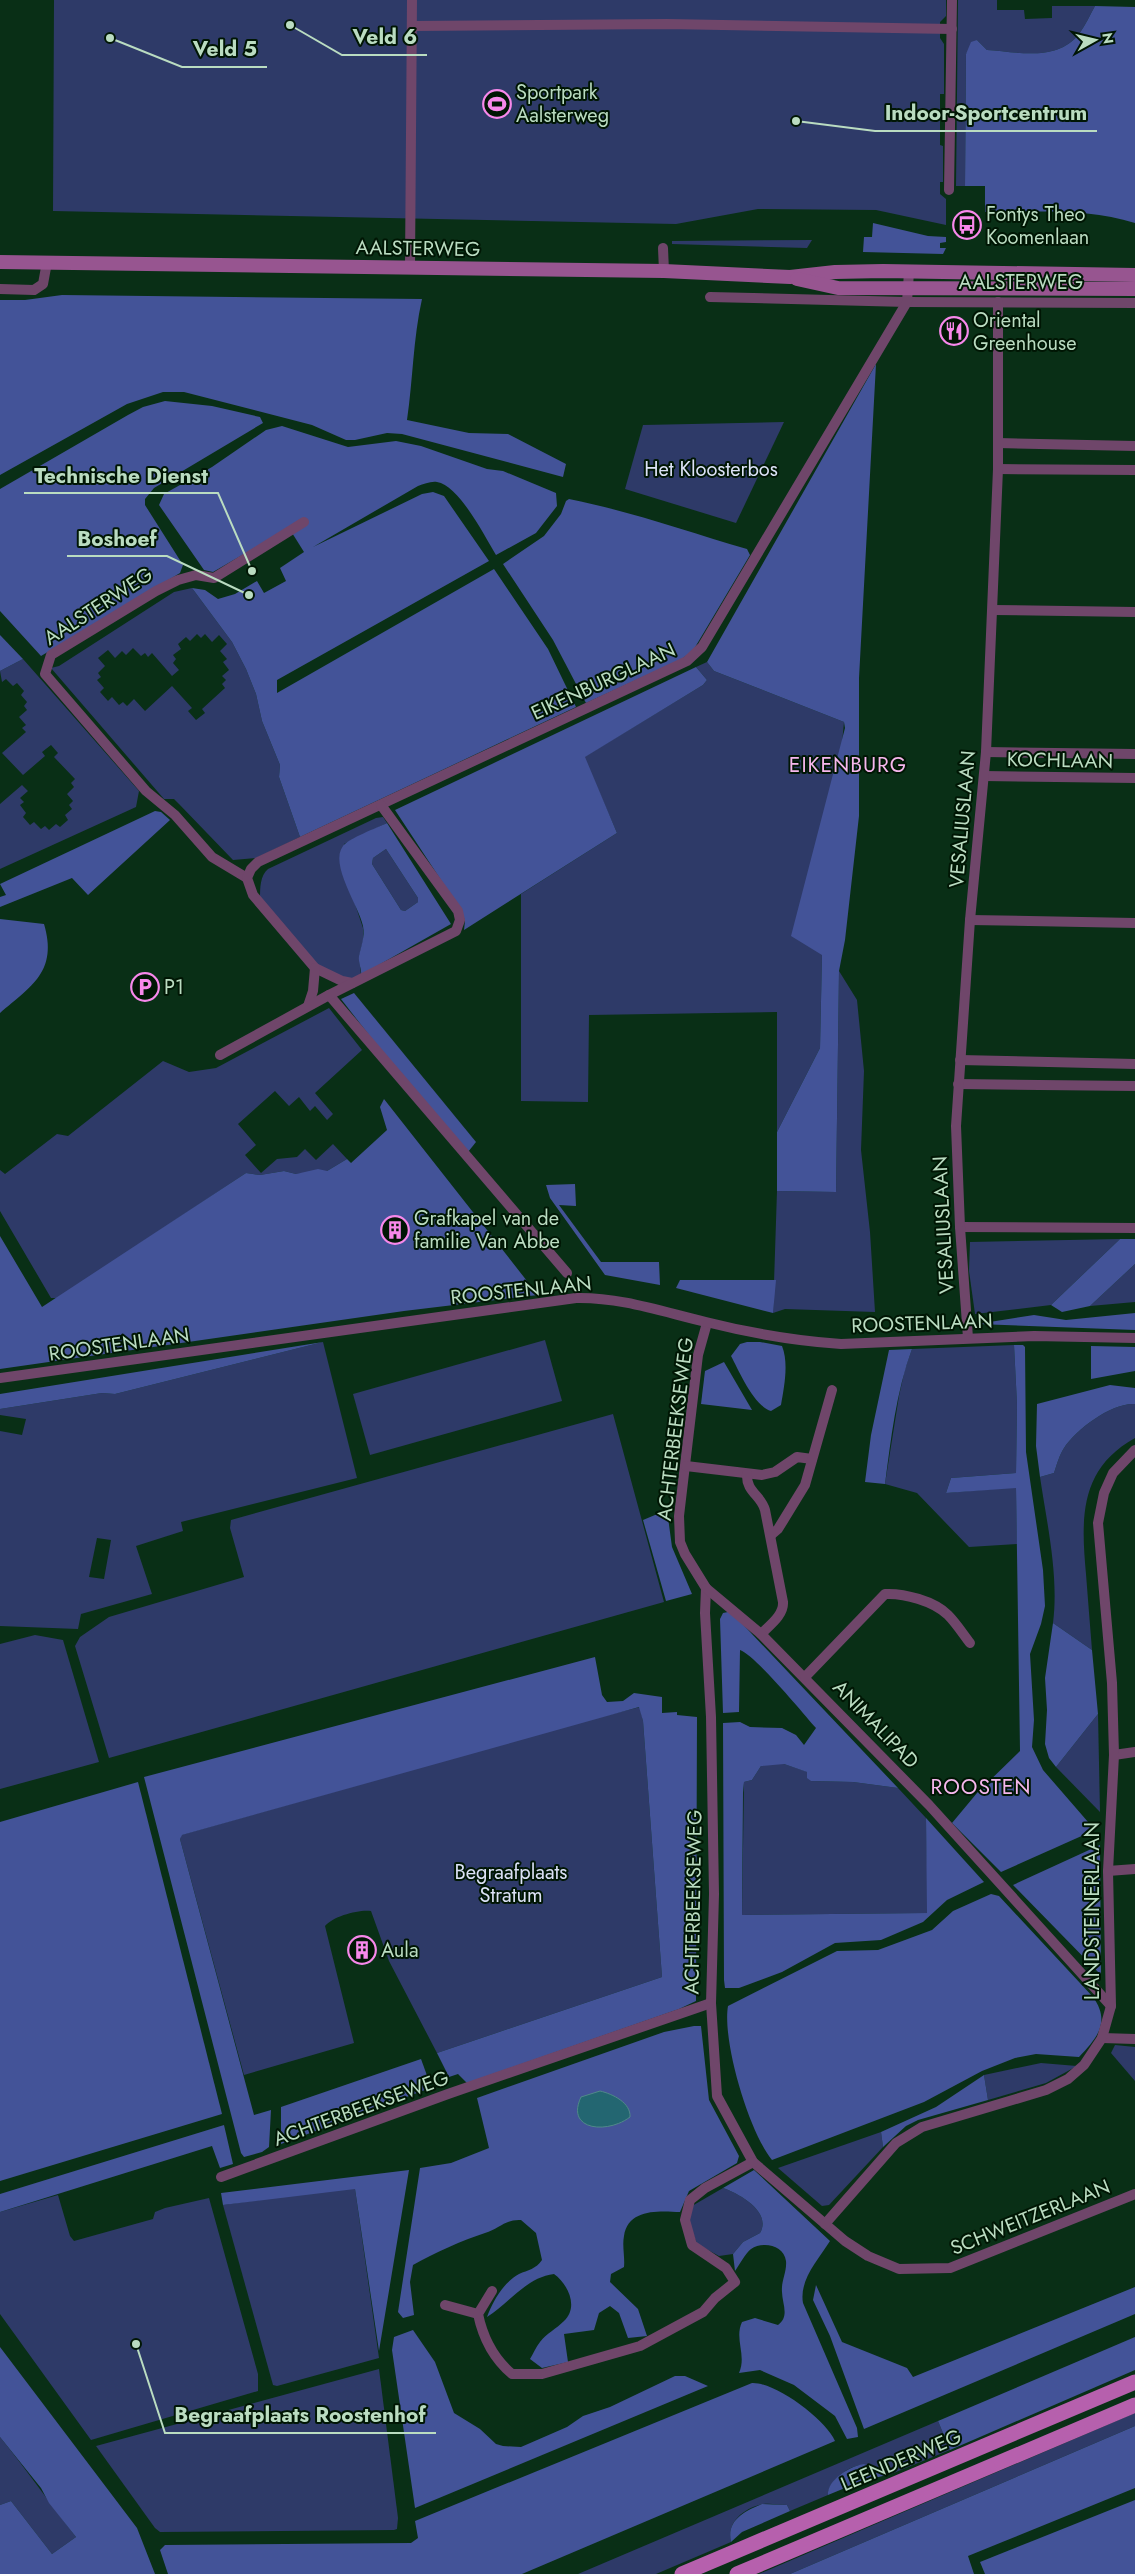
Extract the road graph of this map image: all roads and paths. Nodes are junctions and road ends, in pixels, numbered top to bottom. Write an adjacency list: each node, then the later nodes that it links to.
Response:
1 (412, 0): 3 (street)
2 (952, 0): 4 (street)
3 (412, 26): 4 (street); 9 (street)
4 (952, 29): 5 (street)
5 (949, 190)
6 (663, 248): 10 (street)
7 (0, 262): 8 (main road, AALSTERWEG)
8 (47, 262): 9 (main road, AALSTERWEG); 14 (street)
9 (410, 268): 10 (main road, AALSTERWEG)
10 (664, 271): 13 (main road, AALSTERWEG)
11 (909, 272): 12 (main road, AALSTERWEG); 13 (main road, AALSTERWEG); 16 (street)
12 (1135, 275)
13 (790, 277): 16 (main road, AALSTERWEG)
14 (0, 289)
15 (1135, 289): 16 (main road, AALSTERWEG)
16 (908, 295): 17 (street, AALSTERWEG); 18 (street, AALSTERWEG); 31 (street, EIKENBURGLAAN)
17 (710, 297)
18 (998, 302): 19 (street, AALSTERWEG); 20 (street, VESALIUSLAAN)
19 (1135, 303)
20 (998, 443): 21 (street); 22 (street, VESALIUSLAAN)
21 (1135, 446)
22 (998, 469): 23 (street); 25 (street, VESALIUSLAAN)
23 (1135, 470)
24 (304, 522): 32 (street, AALSTERWEG)
25 (993, 610): 26 (street); 27 (street, VESALIUSLAAN)
26 (1135, 612)
27 (986, 752): 28 (street, KOCHLAAN); 29 (street, VESALIUSLAAN)
28 (1135, 754)
29 (984, 776): 30 (street, KOCHLAAN); 33 (street, VESALIUSLAAN)
30 (1135, 778)
31 (381, 805): 32 (street); 36 (street)
32 (247, 878): 35 (street)
33 (970, 920): 34 (street); 40 (street, VESALIUSLAAN)
34 (1135, 923)
35 (315, 968): 36 (street); 38 (street)
36 (352, 983): 37 (street)
37 (329, 995): 38 (street); 46 (street)
38 (308, 1006): 39 (street)
39 (220, 1055)
40 (960, 1060): 41 (street); 42 (street, VESALIUSLAAN)
41 (1135, 1064)
42 (958, 1084): 43 (street); 44 (street, VESALIUSLAAN)
43 (1135, 1086)
44 (960, 1227): 45 (street); 48 (street, VESALIUSLAAN)
45 (1135, 1228)
46 (567, 1273)
47 (707, 1322): 48 (street, ROOSTENLAAN); 50 (street, ROOSTENLAAN); 54 (street, ACHTERBEEKSEWEG)
48 (968, 1338): 49 (street, ROOSTENLAAN)
49 (1135, 1338)
50 (0, 1378)
51 (832, 1390): 53 (street)
52 (1135, 1450): 62 (street, LANDSTEINERLAAN)
53 (812, 1459): 55 (street); 56 (street)
54 (686, 1466): 55 (street); 57 (street, ACHTERBEEKSEWEG)
55 (747, 1474): 56 (street)
56 (771, 1535): 58 (street)
57 (706, 1588): 58 (street, ANIMALIPAD); 65 (street, ACHTERBEEKSEWEG)
58 (761, 1634): 60 (street, ANIMALIPAD)
59 (970, 1643): 60 (street)
60 (805, 1677): 66 (street, ANIMALIPAD)
61 (1135, 1752): 62 (street)
62 (1114, 1755): 64 (street, LANDSTEINERLAAN)
63 (1135, 1869): 64 (street)
64 (1108, 1871): 66 (street, LANDSTEINERLAAN)
65 (711, 2003): 69 (street, SCHWEITZERLAAN); 70 (street, ACHTERBEEKSEWEG)
66 (1111, 2006): 67 (street, LANDSTEINERLAAN)
67 (1102, 2038): 68 (street); 72 (street, LANDSTEINERLAAN)
68 (1135, 2039)
69 (753, 2162): 72 (street, SCHWEITZERLAAN); 75 (street)
70 (221, 2177)
71 (1135, 2194): 72 (street, SCHWEITZERLAAN)
72 (825, 2224)
73 (492, 2291): 75 (street)
74 (445, 2304): 75 (street)
75 (478, 2314)
76 (1135, 2382): 78 (main road, LEENDERWEG)
77 (1135, 2406): 79 (main road, LEENDERWEG)
78 (682, 2574)
79 (738, 2574)

